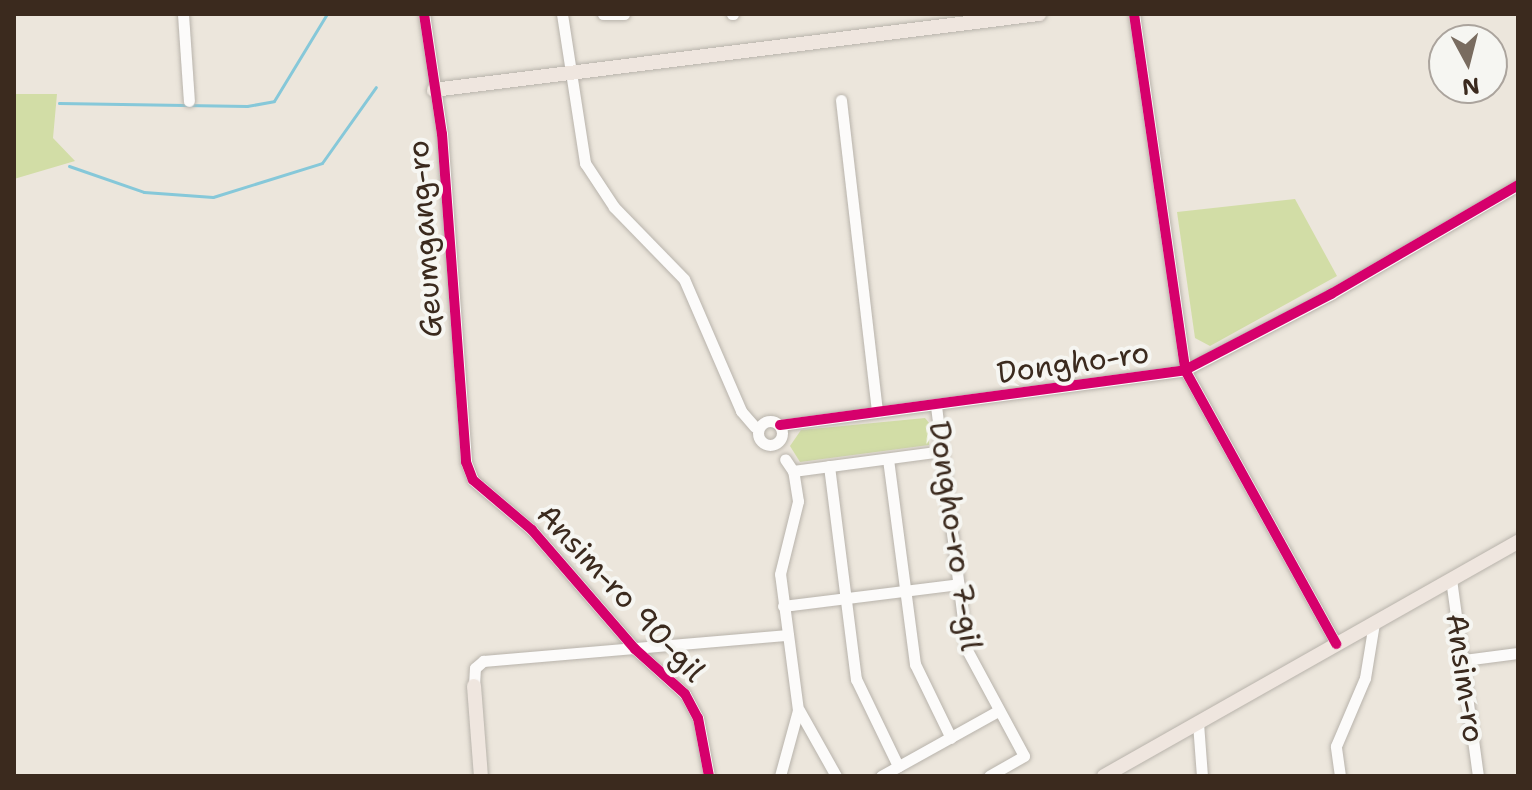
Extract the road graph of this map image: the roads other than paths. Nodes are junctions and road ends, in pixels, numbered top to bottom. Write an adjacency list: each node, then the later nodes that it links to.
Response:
1 (183, 14): 12 (street)
2 (424, 14): 10 (street, Geumgang-ro)
3 (562, 14): 9 (street)
4 (603, 14): 5 (street)
5 (624, 14)
6 (1039, 14): 8 (main road)
7 (1134, 14): 14 (street)
8 (956, 19): 9 (main road)
9 (569, 73): 10 (main road); 18 (street)
10 (434, 90): 22 (street, Geumgang-ro)
11 (841, 100): 16 (street)
12 (189, 101)
13 (1518, 185): 14 (street, Dongho-ro)
14 (1185, 370): 15 (street, Dongho-ro); 33 (street)
15 (936, 406): 16 (street, Dongho-ro); 20 (street, Dongho-ro 7-gil)
16 (877, 412): 17 (street, Dongho-ro)
17 (780, 425): 18 (street, Dongho-ro); 19 (street)
18 (755, 427): 19 (street)
19 (775, 443): 24 (street)
20 (942, 451): 21 (street); 27 (street, Dongho-ro 7-gil)
21 (888, 459): 23 (street); 28 (street)
22 (466, 462): 34 (street, Ansim-ro 90-gil)
23 (829, 466): 24 (street); 29 (street)
24 (793, 471): 30 (street)
25 (1518, 542): 26 (main road, Ansim-ro)
26 (1451, 579): 31 (main road, Ansim-ro); 36 (street, Ansim-ro)
27 (959, 584): 28 (street); 39 (street, Dongho-ro 7-gil)
28 (904, 590): 29 (street); 41 (street)
29 (845, 599): 30 (street); 42 (street)
30 (783, 606): 32 (street)
31 (1374, 623): 33 (main road, Ansim-ro); 51 (street)
32 (788, 635): 34 (street); 38 (street)
33 (1336, 644): 40 (main road, Ansim-ro)
34 (635, 649): 37 (street); 44 (street, Ansim-ro 90-gil)
35 (1518, 653): 36 (street)
36 (1464, 660): 52 (street, Ansim-ro)
37 (474, 686): 43 (main road)
38 (798, 710): 45 (street); 46 (street)
39 (998, 711): 41 (street); 48 (street, Dongho-ro 7-gil)
40 (1198, 723): 49 (main road, Ansim-ro); 50 (street)
41 (951, 738): 42 (street)
42 (898, 766): 47 (street)
43 (481, 776)
44 (709, 776)
45 (780, 776)
46 (836, 776)
47 (881, 776)
48 (989, 776)
49 (1104, 776)
50 (1202, 776)
51 (1340, 776)
52 (1478, 776)

